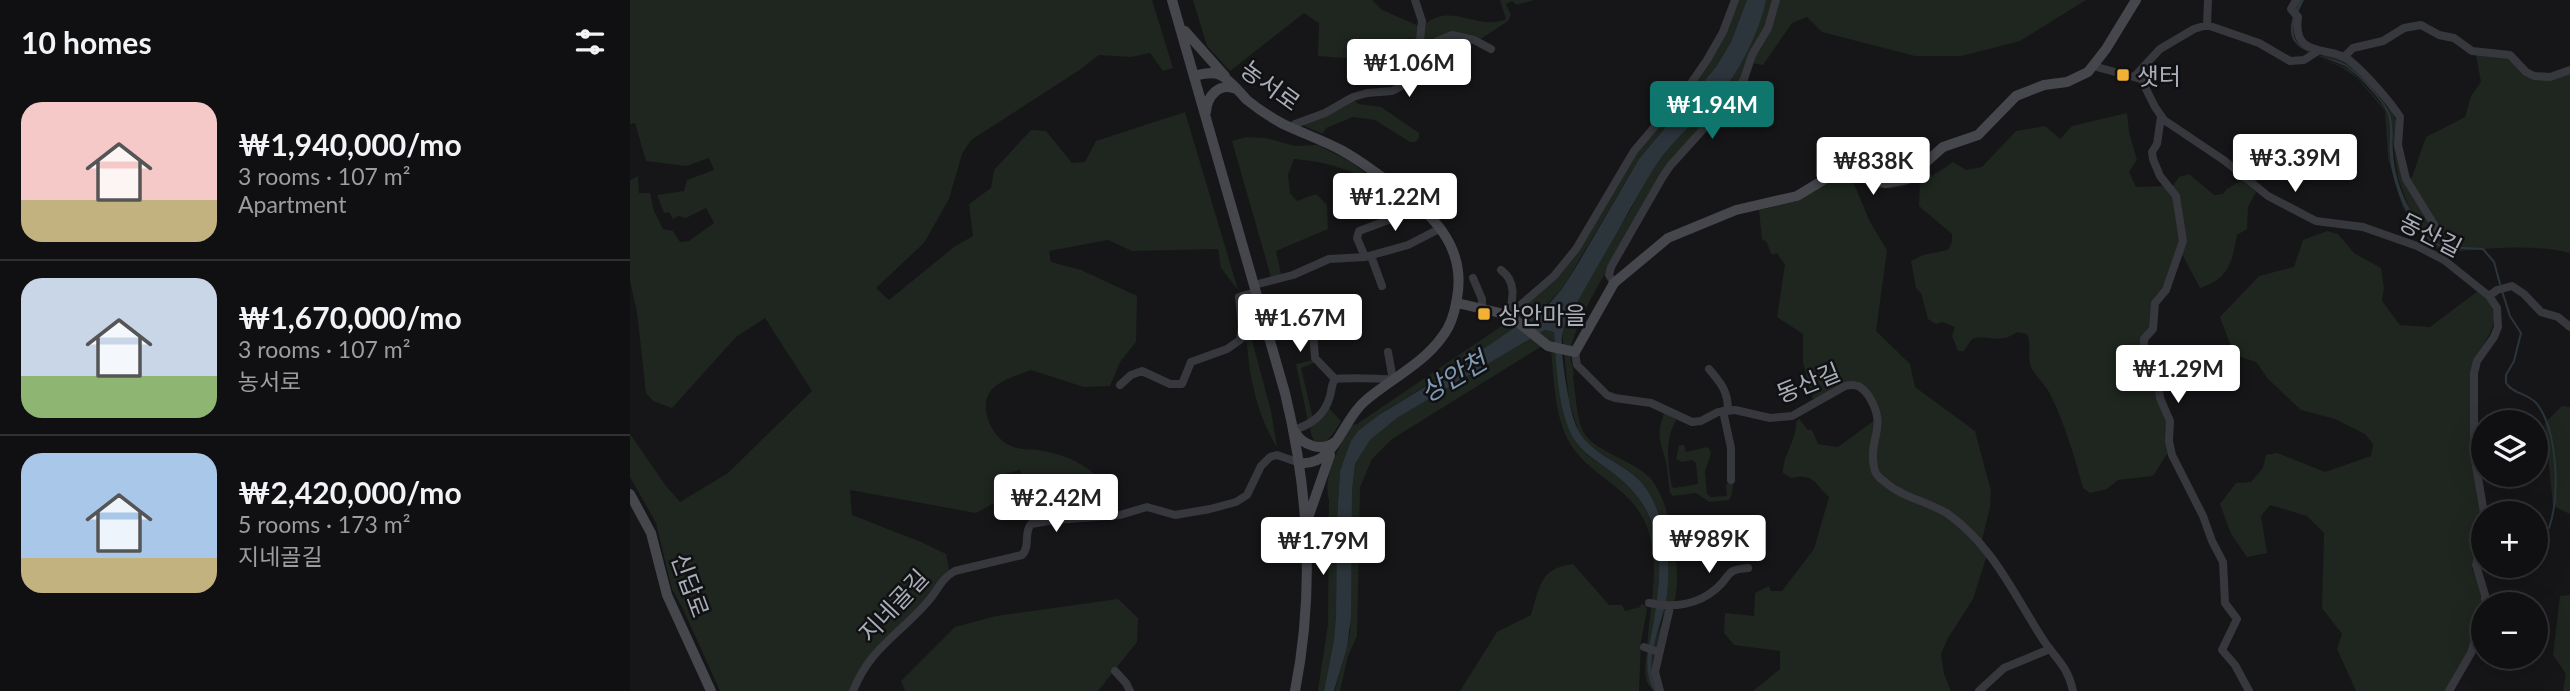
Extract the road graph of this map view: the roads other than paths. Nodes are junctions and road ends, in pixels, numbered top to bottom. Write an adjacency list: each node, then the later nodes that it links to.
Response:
1 (1172, 0): 8 (street)
2 (1415, 0): 11 (street)
3 (1735, 0): 37 (street)
4 (1776, 0): 30 (street)
5 (2136, 0): 15 (street)
6 (2208, 0): 9 (street)
7 (2296, 0): 12 (street)
8 (1176, 13): 17 (street); 19 (street)
9 (2207, 25): 12 (street); 18 (street)
10 (1491, 49): 11 (street)
11 (1418, 52): 14 (street); 22 (street)
12 (2316, 53): 13 (street)
13 (2344, 57): 16 (street); 25 (street)
14 (1456, 63)
15 (2093, 66): 18 (street); 30 (street)
16 (2570, 70)
17 (1194, 76): 19 (street, 농서로); 21 (street)
18 (2135, 76): 20 (street, 동산길)
19 (1236, 89): 21 (street); 22 (street, 농서로)
20 (2161, 117): 25 (street, 동산길); 70 (street)
21 (1207, 119): 32 (street)
22 (1292, 128): 23 (street, 농서로)
23 (1416, 202): 24 (street, 농서로); 26 (street)
24 (1441, 228): 26 (street); 28 (street, 농서로)
25 (2432, 244): 33 (street, 동산길)
26 (1368, 256): 31 (street); 32 (street)
27 (1501, 270): 37 (street)
28 (1459, 275): 34 (street, 농서로); 36 (street)
29 (1473, 278): 36 (street)
30 (1614, 283): 40 (street)
31 (1382, 286)
32 (1255, 288): 45 (street); 47 (street)
33 (2490, 296): 38 (street); 52 (street)
34 (1457, 303): 36 (street); 39 (street, 농서로)
35 (1311, 308): 43 (street)
36 (1481, 309): 37 (street); 39 (street)
37 (1511, 316): 40 (street)
38 (2570, 327)
39 (1448, 329): 44 (street, 농서로)
40 (1572, 351): 46 (street, 동산길)
41 (1388, 352): 44 (street)
42 (1709, 369): 46 (street)
43 (1335, 379): 44 (street); 47 (street)
44 (1393, 380): 48 (street, 농서로)
45 (1120, 384)
46 (1726, 410): 50 (street); 59 (street, 동산길)
47 (1294, 430): 48 (street); 49 (street)
48 (1334, 444): 49 (street, 농서로); 54 (street)
49 (1300, 463): 54 (street); 64 (street, 지네골길)
50 (1731, 480)
51 (630, 494): 53 (street, 신답로)
52 (2482, 501)
53 (636, 514): 63 (street, 신답로)
54 (1307, 525): 66 (street)
55 (1748, 568): 57 (street)
56 (1650, 603): 57 (street)
57 (1669, 607): 60 (street)
58 (1645, 647): 60 (street)
59 (2050, 649): 68 (street); 69 (street, 동산길)
60 (1658, 651): 67 (street)
61 (2471, 653): 71 (street)
62 (1115, 671): 65 (street)
63 (711, 691)
64 (853, 691)
65 (1130, 691)
66 (1295, 691)
67 (1660, 691)
68 (1979, 691)
69 (2073, 691)
70 (2249, 691)
71 (2449, 691)

